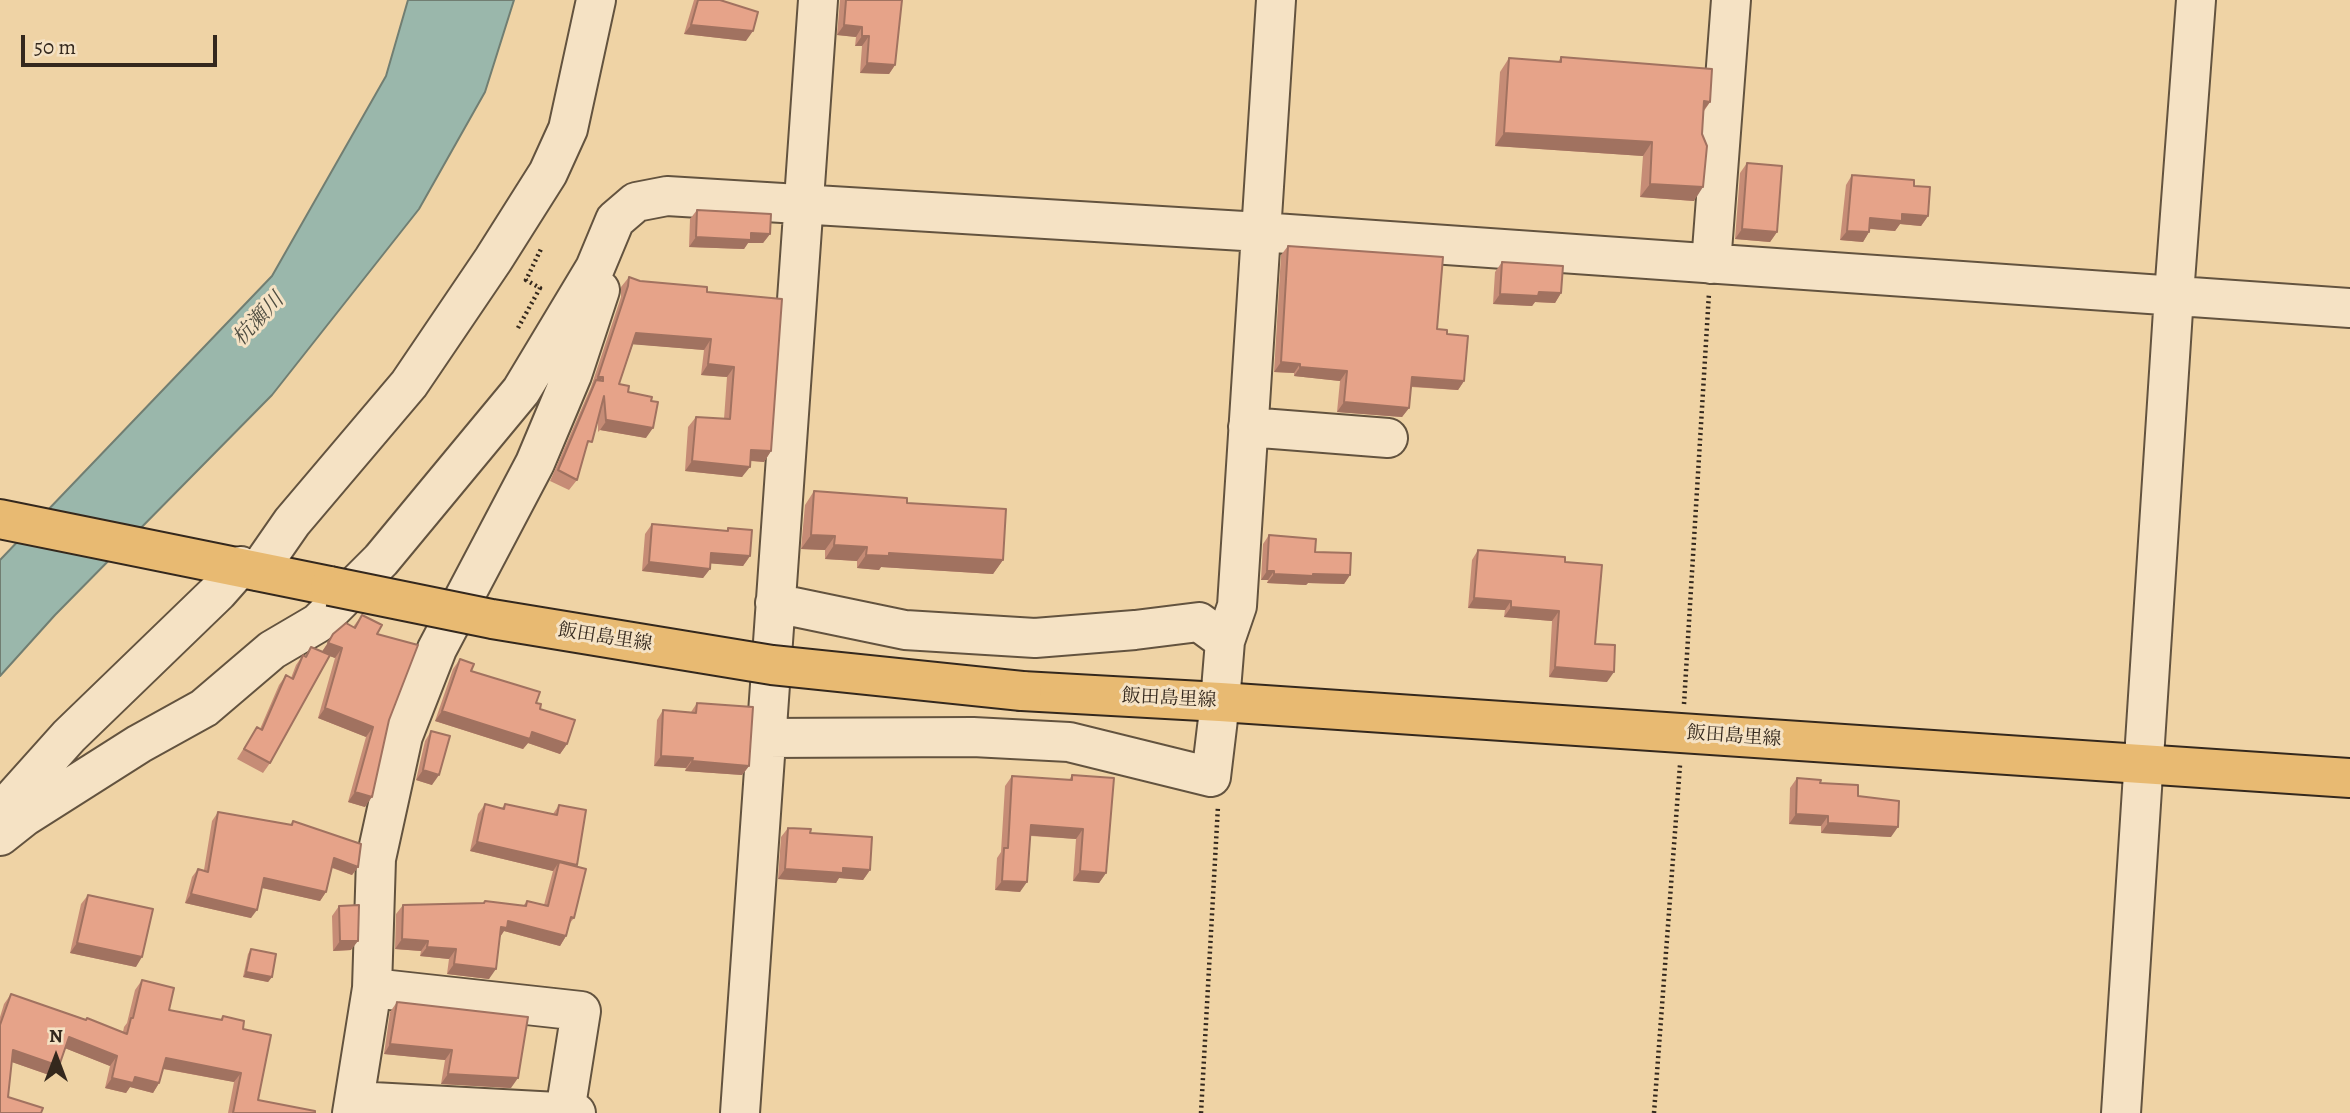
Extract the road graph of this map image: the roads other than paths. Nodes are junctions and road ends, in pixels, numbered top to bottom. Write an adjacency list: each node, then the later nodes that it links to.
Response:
1 (596, 0): 15 (street)
2 (818, 0): 6 (street)
3 (1276, 0): 7 (street)
4 (1731, 0): 8 (street)
5 (2196, 0): 10 (street)
6 (803, 204): 7 (street); 9 (street); 16 (street)
7 (1261, 232): 8 (street); 12 (street)
8 (1711, 264): 10 (street)
9 (595, 268): 23 (street); 25 (street)
10 (2174, 295): 11 (street); 20 (street)
11 (2350, 308)
12 (1248, 427): 13 (street); 17 (street)
13 (1388, 438)
14 (0, 519): 15 (main road, 飯田島里線)
15 (238, 566): 18 (main road, 飯田島里線, bridge); 22 (street)
16 (775, 603): 17 (street); 19 (street)
17 (1225, 641): 18 (street)
18 (1220, 702): 19 (street); 20 (main road, 飯田島里線)
19 (766, 738): 29 (street)
20 (2144, 765): 21 (main road, 飯田島里線); 30 (street)
21 (2350, 779)
22 (0, 813)
23 (0, 836): 24 (street)
24 (0, 867)
25 (372, 988): 26 (street); 27 (street)
26 (353, 1107): 27 (street)
27 (565, 1112): 28 (street)
28 (576, 1113)
29 (740, 1113)
30 (2121, 1113)

